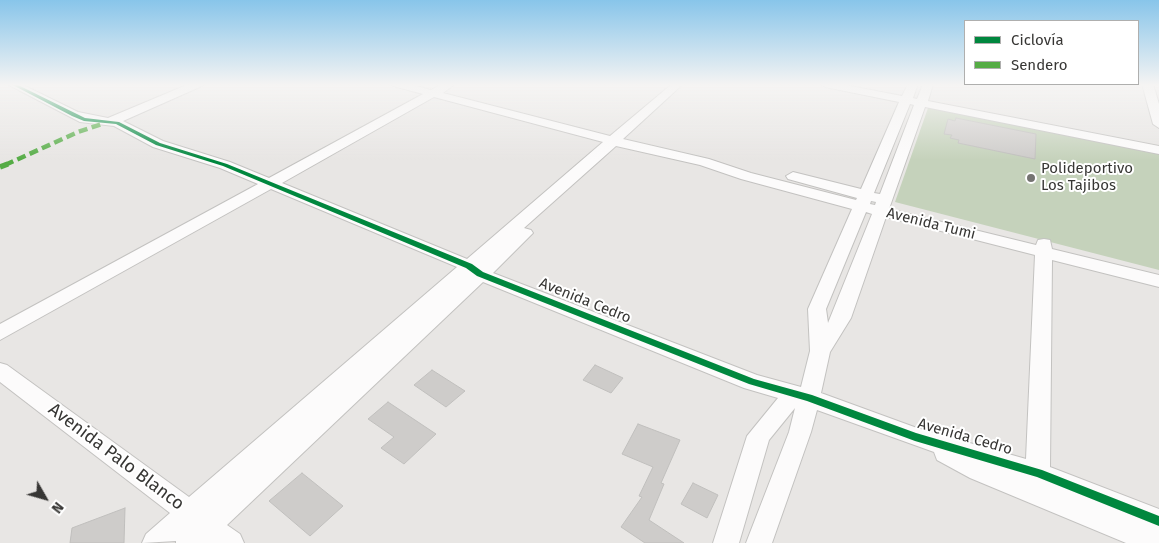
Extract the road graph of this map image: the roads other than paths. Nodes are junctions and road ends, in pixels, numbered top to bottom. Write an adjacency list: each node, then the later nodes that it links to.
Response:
1 (63, 109): 12 (street, Avenida Cedro)
2 (139, 109): 12 (street)
3 (393, 109): 17 (street)
4 (501, 109): 14 (street, Avenida Tumi)
5 (653, 109): 14 (street)
6 (658, 109): 14 (street)
7 (908, 109): 18 (street)
8 (911, 109): 19 (street)
9 (983, 109): 16 (street)
10 (992, 109): 15 (street)
11 (1155, 109): 13 (street)
12 (112, 121): 17 (street, Avenida Cedro)
13 (1159, 124)
14 (619, 143): 18 (street, Avenida Tumi); 21 (street)
15 (1159, 143)
16 (1159, 150)
17 (263, 182): 21 (street, Avenida Cedro); 24 (street); 25 (street)
18 (863, 200): 19 (street, Avenida Tumi); 26 (street)
19 (883, 206): 20 (street, Avenida Tumi); 26 (street)
20 (1044, 248): 22 (street, Avenida Tumi); 23 (street, Avenida Tumi); 29 (street)
21 (474, 270): 28 (street, Avenida Cedro); 30 (street)
22 (1159, 274)
23 (1159, 281)
24 (0, 320)
25 (0, 333)
26 (820, 351): 28 (street)
27 (0, 372): 30 (street, Avenida Palo Blanco)
28 (809, 398): 29 (street, Avenida Cedro); 35 (street); 36 (street)
29 (1040, 485): 31 (street, Avenida Cedro); 37 (street, Avenida Cedro)
30 (199, 519): 32 (street); 33 (street); 34 (street, Avenida Palo Blanco)
31 (1159, 521)
32 (155, 543)
33 (189, 543)
34 (231, 543)
35 (726, 543)
36 (760, 543)
37 (1157, 543)

